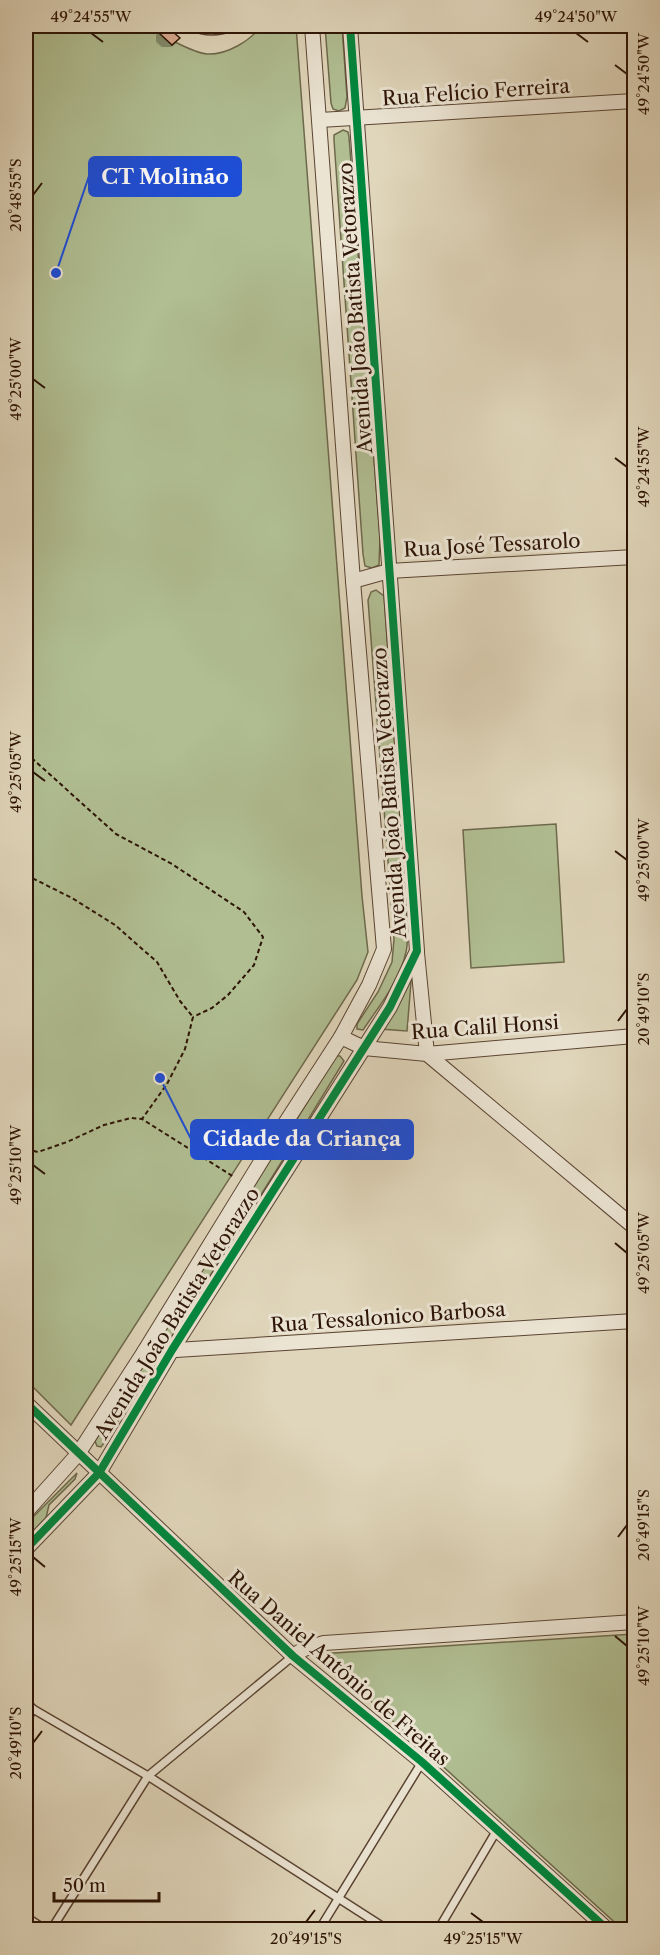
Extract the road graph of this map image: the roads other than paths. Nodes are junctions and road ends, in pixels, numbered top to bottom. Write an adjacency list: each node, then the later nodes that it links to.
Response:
1 (192, 26): 2 (lane)
2 (234, 26)
3 (312, 26): 7 (street, Avenida João Batista Vetorazzo)
4 (350, 26): 6 (street, Avenida João Batista Vetorazzo)
5 (634, 101): 6 (street, Rua Felício Ferreira)
6 (358, 119): 7 (street, Rua Felício Ferreira); 9 (street, Avenida João Batista Vetorazzo)
7 (320, 120): 10 (street, Avenida João Batista Vetorazzo)
8 (634, 557): 9 (street, Rua José Tessarolo)
9 (389, 571): 10 (street, Rua José Tessarolo); 11 (street, Avenida João Batista Vetorazzo)
10 (353, 580): 13 (street, Avenida João Batista Vetorazzo)
11 (417, 951): 14 (street, Avenida João Batista Vetorazzo); 15 (street)
12 (634, 1036): 15 (street, Rua Calil Honsi)
13 (341, 1037): 14 (street, Rua Calil Honsi); 16 (street, Avenida João Batista Vetorazzo)
14 (364, 1048): 15 (street, Rua Calil Honsi); 17 (street, Avenida João Batista Vetorazzo)
15 (427, 1054): 18 (street)
16 (273, 1142): 17 (street); 21 (street, Avenida João Batista Vetorazzo)
17 (295, 1155): 20 (street, Avenida João Batista Vetorazzo)
18 (634, 1227)
19 (634, 1321): 20 (street, Rua Tessalonico Barbosa)
20 (172, 1350): 21 (street, Rua Tessalonico Barbosa); 24 (street, Avenida João Batista Vetorazzo)
21 (144, 1352): 23 (street, Avenida João Batista Vetorazzo)
22 (26, 1403): 23 (street, Rua Daniel Antônio de Freitas)
23 (78, 1454): 24 (street, Rua Daniel Antônio de Freitas); 25 (street, Avenida João Batista Vetorazzo)
24 (99, 1473): 26 (street, Avenida João Batista Vetorazzo); 28 (street, Rua Daniel Antônio de Freitas)
25 (26, 1512)
26 (26, 1549)
27 (634, 1622): 28 (street)
28 (293, 1656): 32 (street, Rua Daniel Antônio de Freitas); 33 (lane)
29 (26, 1702): 30 (lane)
30 (33, 1709): 31 (lane); 33 (lane)
31 (26, 1721)
32 (422, 1762): 34 (street, Rua Daniel Antônio de Freitas); 35 (lane)
33 (148, 1776): 35 (lane); 38 (lane)
34 (497, 1830): 41 (lane); 42 (street, Rua Daniel Antônio de Freitas)
35 (338, 1897): 39 (lane); 40 (lane)
36 (26, 1917): 37 (lane)
37 (46, 1929)
38 (51, 1929)
39 (319, 1929)
40 (388, 1929)
41 (438, 1929)
42 (608, 1929)

